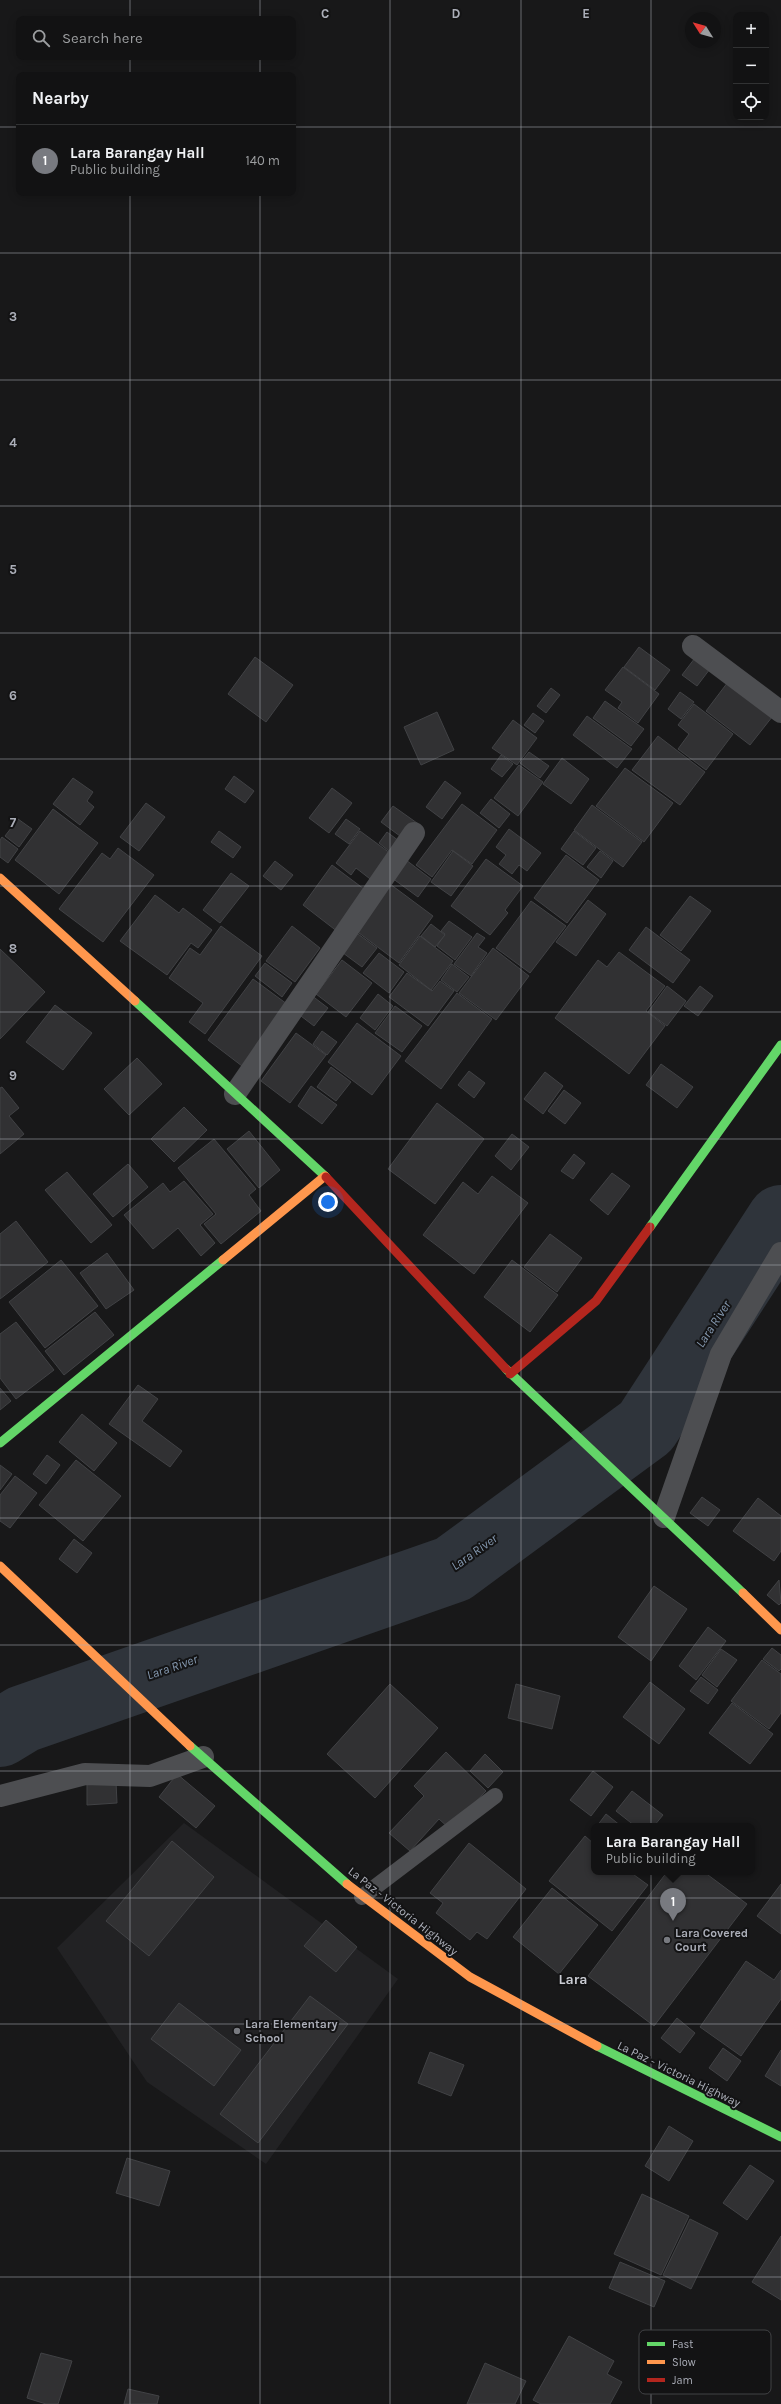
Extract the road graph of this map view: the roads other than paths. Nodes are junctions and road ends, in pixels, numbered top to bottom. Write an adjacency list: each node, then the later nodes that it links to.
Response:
1 (693, 646): 2 (street)
2 (781, 712)
3 (414, 832): 6 (street)
4 (0, 878): 6 (street)
5 (781, 1045): 9 (street)
6 (235, 1094): 7 (street)
7 (325, 1176): 9 (street); 10 (street)
8 (781, 1253): 11 (street)
9 (510, 1374): 11 (street)
10 (0, 1443)
11 (664, 1517): 13 (street)
12 (0, 1566): 14 (street, La Paz - Victoria Highway)
13 (781, 1630)
14 (203, 1757): 15 (street); 17 (street, La Paz - Victoria Highway)
15 (0, 1796)
16 (495, 1796): 17 (lane)
17 (362, 1897): 18 (street, La Paz - Victoria Highway)
18 (781, 2138)

